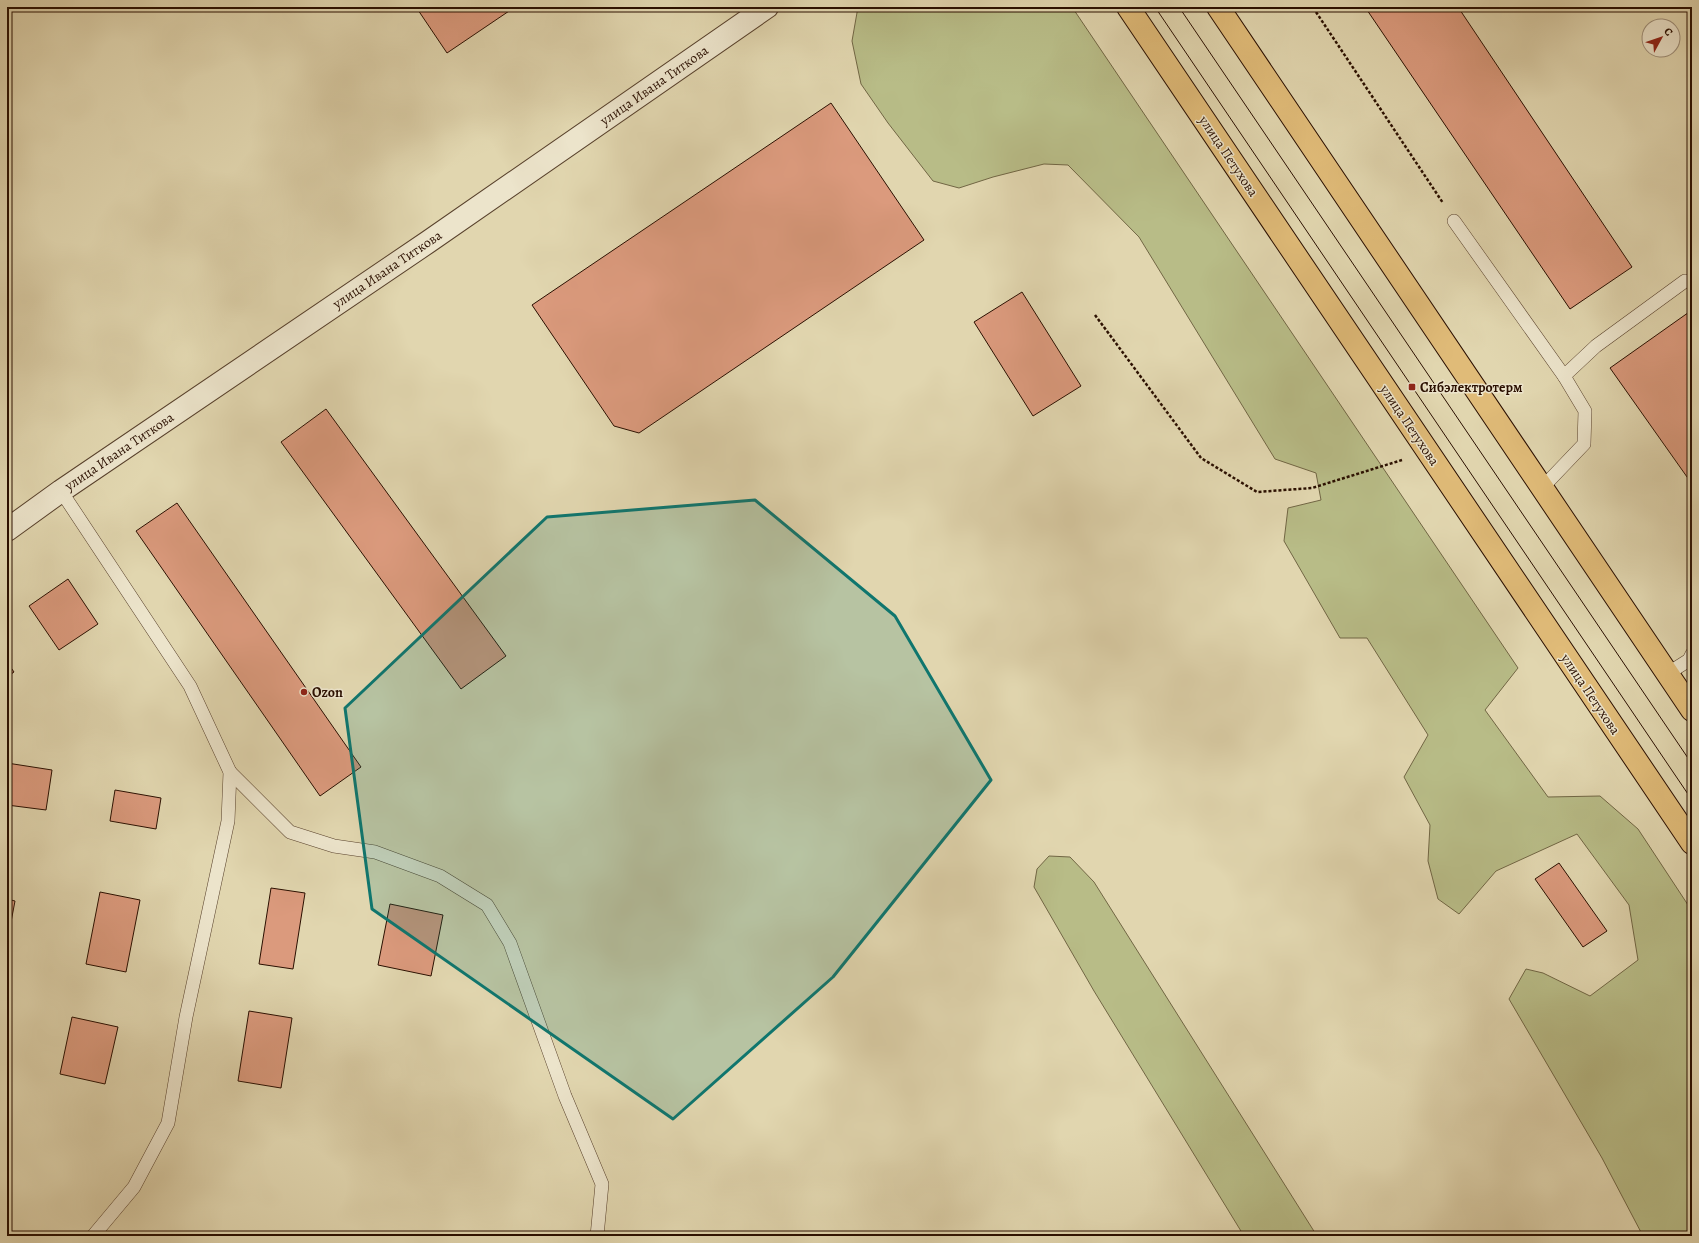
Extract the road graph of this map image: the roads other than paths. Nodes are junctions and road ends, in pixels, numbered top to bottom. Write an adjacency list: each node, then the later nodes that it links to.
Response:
1 (767, 7): 8 (street, улица Ивана Титкова)
2 (1128, 7): 14 (highway, улица Петухова)
3 (1218, 7): 7 (highway)
4 (1454, 221): 6 (lane)
5 (1685, 281): 6 (lane)
6 (1564, 376): 7 (lane)
7 (1542, 488): 11 (highway)
8 (61, 491): 9 (street, улица Ивана Титкова); 13 (lane)
9 (7, 530)
10 (1692, 654): 11 (lane)
11 (1667, 674): 12 (highway)
12 (1692, 710)
13 (230, 772): 15 (lane); 16 (lane)
14 (1692, 843)
15 (93, 1236)
16 (597, 1236)

